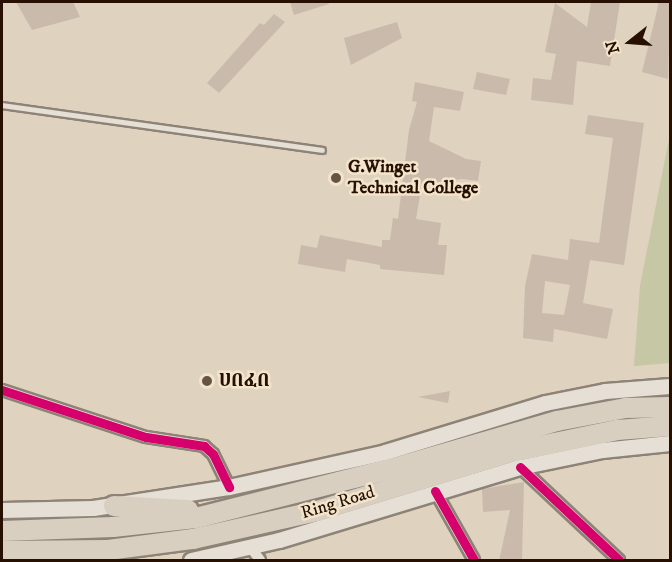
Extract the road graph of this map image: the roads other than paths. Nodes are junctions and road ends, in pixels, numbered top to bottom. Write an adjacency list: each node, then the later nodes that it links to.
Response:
1 (2, 105): 2 (lane)
2 (322, 150)
3 (670, 386): 9 (main road)
4 (2, 390): 9 (street)
5 (670, 407): 13 (highway, Ring Road)
6 (670, 426): 16 (highway, Ring Road)
7 (670, 443): 8 (main road)
8 (520, 467): 10 (main road); 21 (street)
9 (229, 487): 11 (main road)
10 (435, 491): 17 (main road); 18 (street)
11 (114, 506): 12 (main road); 13 (highway)
12 (2, 510)
13 (211, 514): 14 (highway, Ring Road)
14 (2, 531)
15 (2, 551): 16 (highway, Ring Road)
16 (47, 553): 19 (highway)
17 (255, 554): 20 (main road)
18 (473, 560)
19 (22, 561)
20 (191, 561)
21 (619, 561)

